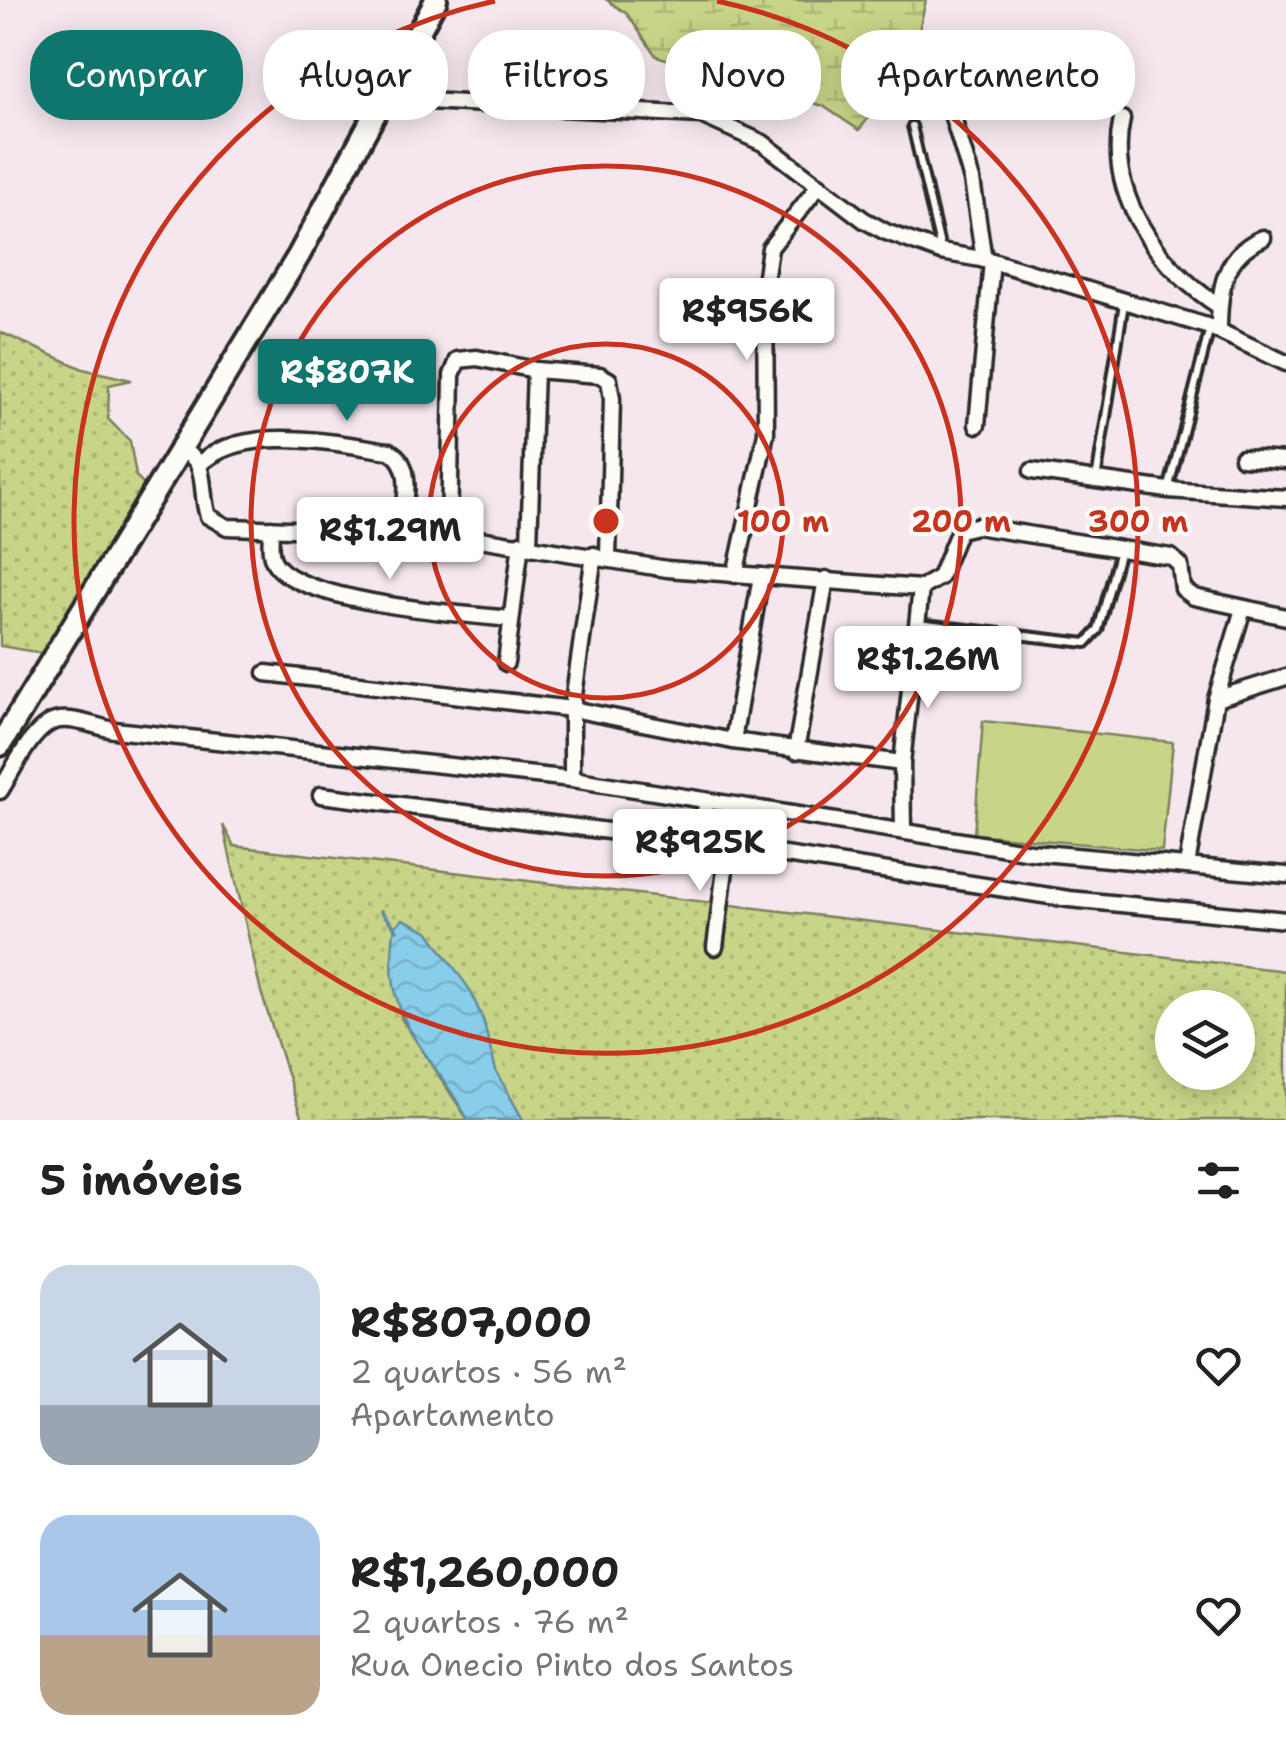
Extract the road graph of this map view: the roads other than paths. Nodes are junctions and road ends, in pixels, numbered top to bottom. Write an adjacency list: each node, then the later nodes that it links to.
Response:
1 (436, 0): 2 (main road)
2 (421, 30)
3 (448, 102): 8 (street)
4 (374, 120): 18 (main road)
5 (954, 120): 11 (street)
6 (1122, 120): 13 (street)
7 (912, 126): 10 (lane)
8 (820, 186): 10 (street); 32 (street)
9 (1262, 238): 13 (street)
10 (941, 252): 11 (street)
11 (988, 260): 12 (street); 17 (street)
12 (1124, 303): 14 (street); 23 (lane)
13 (1219, 306): 14 (street)
14 (1215, 329): 15 (street); 24 (lane)
15 (1286, 362)
16 (534, 370): 28 (street); 29 (street); 31 (street)
17 (977, 424)
18 (180, 452): 21 (street); 46 (main road)
19 (1242, 458): 20 (street)
20 (1286, 461)
21 (200, 464): 26 (street); 27 (street)
22 (1032, 472): 23 (street)
23 (1095, 482): 24 (street)
24 (1168, 490): 25 (street)
25 (1286, 498)
26 (271, 528): 27 (street); 38 (street)
27 (400, 532): 28 (street)
28 (449, 534): 29 (street)
29 (525, 543): 31 (street); 38 (street)
30 (1120, 550): 35 (street); 36 (street); 39 (lane)
31 (601, 556): 32 (street); 44 (street)
32 (735, 575): 33 (street)
33 (761, 576): 34 (street); 45 (street)
34 (826, 578): 35 (street); 47 (street)
35 (921, 588): 39 (street)
36 (1243, 610): 37 (street); 43 (street)
37 (1286, 616)
38 (511, 619): 40 (street)
39 (916, 622): 48 (street)
40 (506, 663)
41 (266, 672): 44 (street)
42 (1286, 677): 43 (street)
43 (1216, 699): 56 (street)
44 (572, 709): 45 (street); 49 (street)
45 (733, 741): 47 (street)
46 (0, 745)
47 (796, 751): 48 (street)
48 (902, 763): 53 (street)
49 (572, 779): 50 (street); 52 (street)
50 (0, 791)
51 (320, 796): 54 (street)
52 (707, 802): 53 (street); 54 (street)
53 (903, 831): 56 (street)
54 (698, 842): 55 (street)
55 (728, 846): 58 (street); 59 (street)
56 (1187, 866): 57 (street)
57 (1286, 875)
58 (1286, 920)
59 (715, 947)

